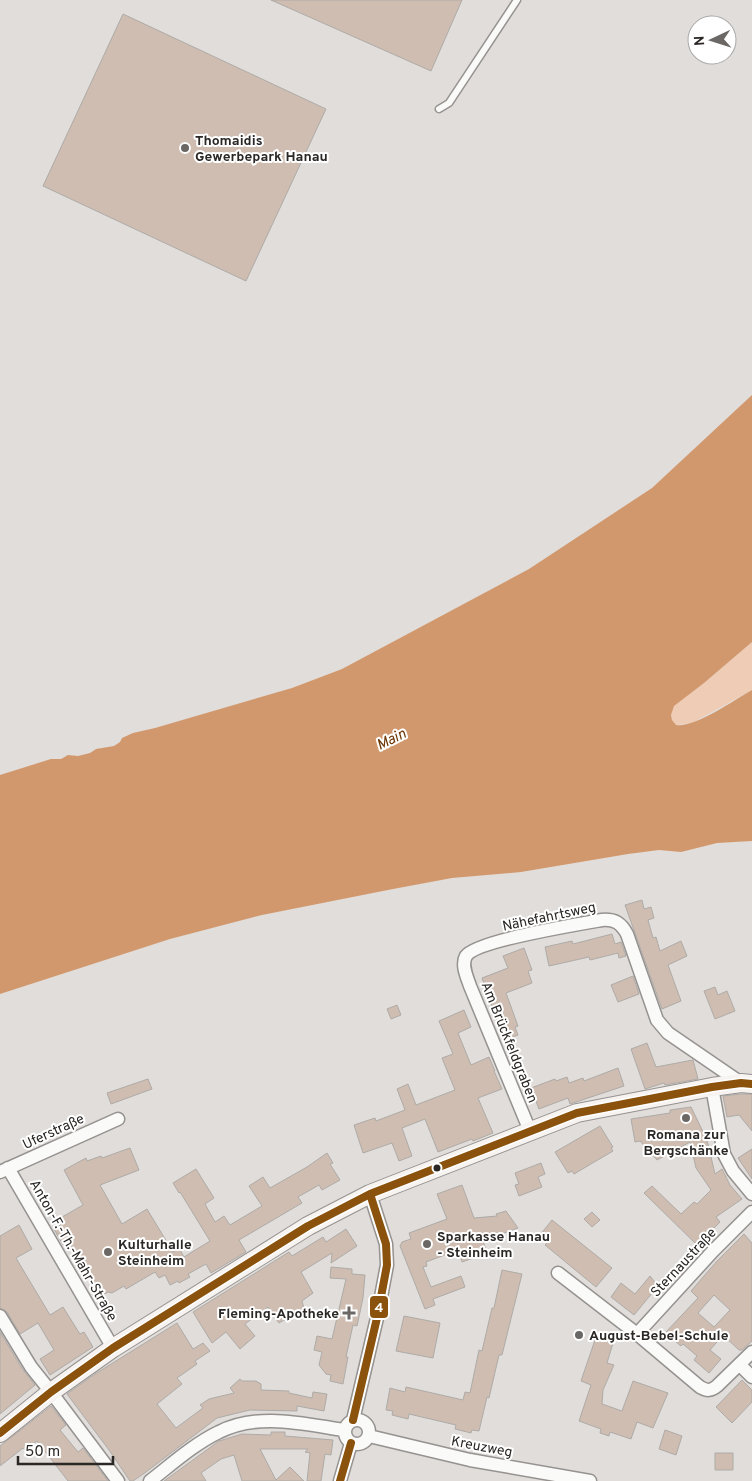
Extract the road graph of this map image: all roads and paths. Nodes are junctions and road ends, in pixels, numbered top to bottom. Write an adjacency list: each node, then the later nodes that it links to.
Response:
1 (517, 0): 2 (lane)
2 (439, 109)
3 (464, 964): 4 (street, Nähefahrtsweg); 7 (street, Am Brückfeldgraben)
4 (747, 1084): 5 (main road)
5 (712, 1087): 7 (main road); 10 (street)
6 (118, 1118): 8 (street, Uferstraße)
7 (530, 1131): 9 (main road)
8 (4, 1170): 15 (street, Anton-F.-Th.-Mahr-Straße)
9 (370, 1194): 15 (main road); 20 (street)
10 (752, 1194)
11 (752, 1212): 14 (street, Sternaustraße)
12 (558, 1273): 14 (street)
13 (0, 1316): 19 (street)
14 (637, 1334): 17 (street)
15 (113, 1348): 19 (main road)
16 (752, 1352): 17 (street)
17 (740, 1365): 18 (street)
18 (752, 1377)
19 (52, 1392): 22 (main road); 25 (street)
20 (353, 1420): 21 (street); 23 (street)
21 (344, 1430): 24 (street); 26 (street)
22 (0, 1433)
23 (369, 1436): 24 (street); 28 (street, Kreuzweg)
24 (351, 1443): 27 (street)
25 (118, 1481)
26 (150, 1481)
27 (340, 1481)
28 (590, 1481)

